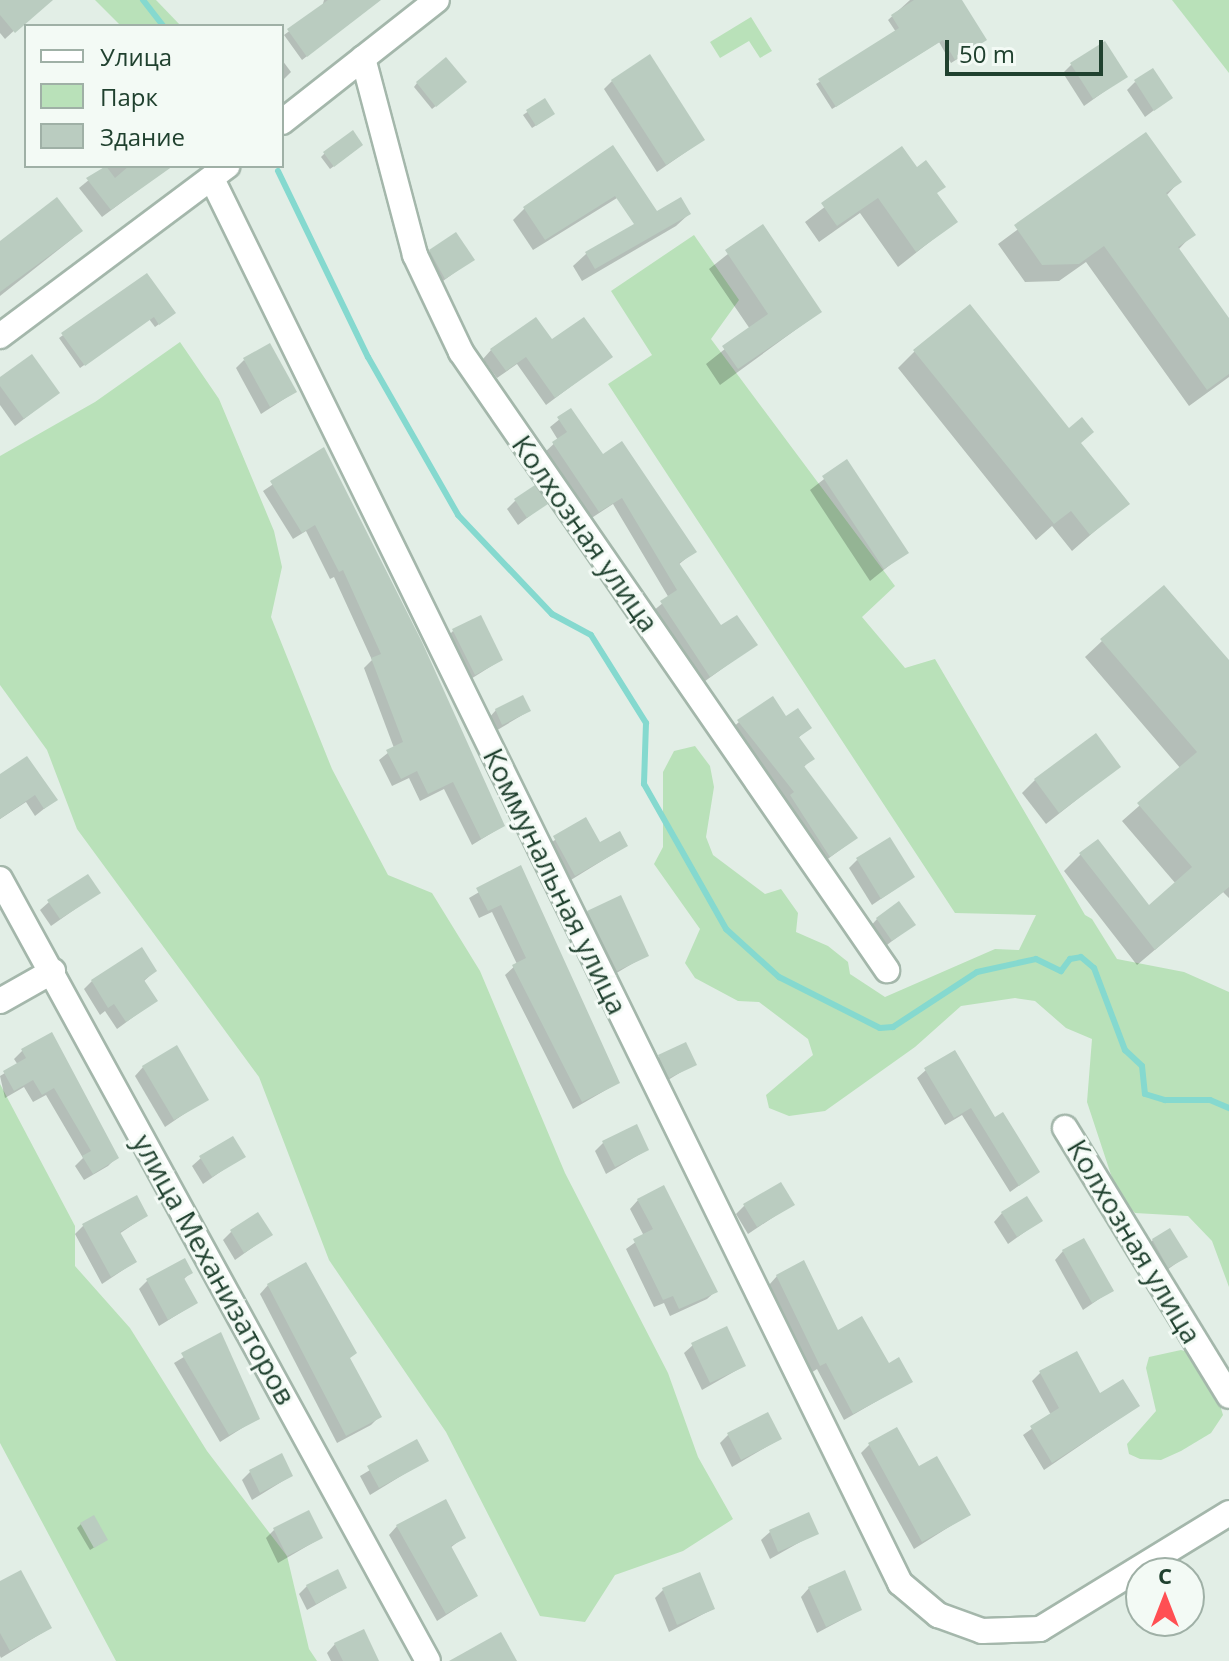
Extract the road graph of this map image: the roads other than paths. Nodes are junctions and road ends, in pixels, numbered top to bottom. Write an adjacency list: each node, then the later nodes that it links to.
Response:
1 (437, 0): 2 (street)
2 (363, 58): 3 (street); 7 (street, Колхозная улица)
3 (284, 120)
4 (219, 172): 5 (street); 12 (street, Коммунальная улица)
5 (0, 336)
6 (0, 879): 8 (street, улица Механизаторов)
7 (887, 970)
8 (53, 971): 9 (street); 13 (street, улица Механизаторов)
9 (0, 1001)
10 (1065, 1128): 11 (street, Колхозная улица)
11 (1229, 1396)
12 (1229, 1513)
13 (428, 1661)

